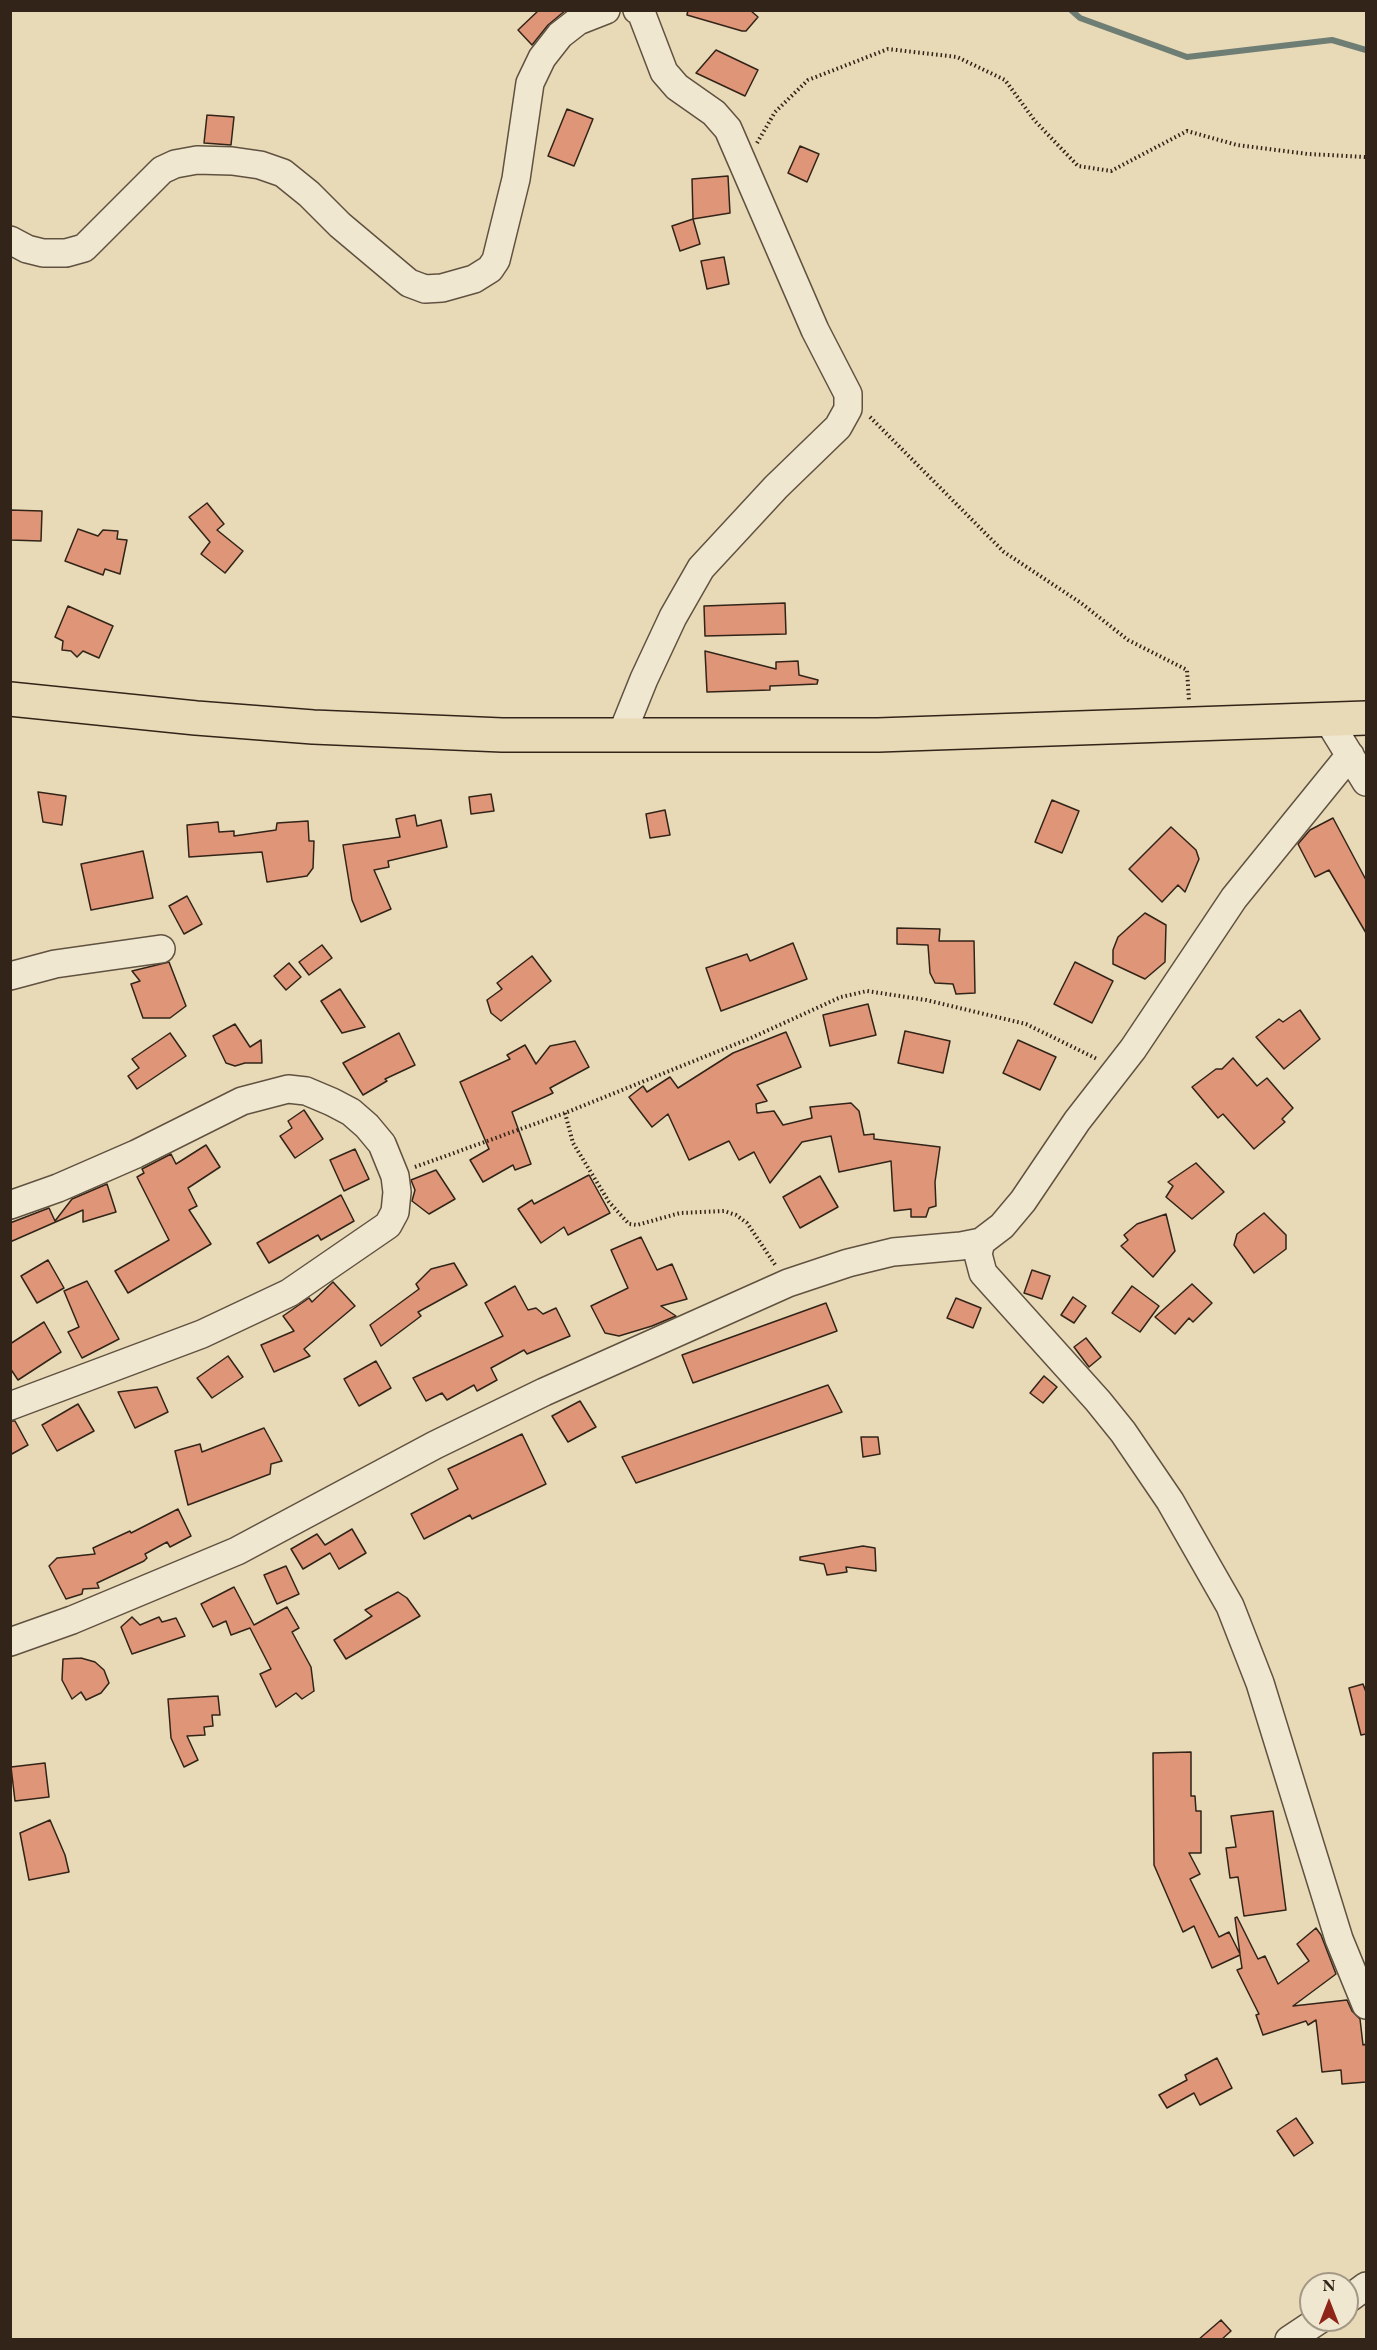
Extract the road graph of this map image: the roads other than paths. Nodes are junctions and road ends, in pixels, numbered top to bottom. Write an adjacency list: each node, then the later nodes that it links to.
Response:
1 (606, 10): 3 (street)
2 (637, 10): 7 (street)
3 (10, 240)
4 (10, 699): 7 (highway)
5 (1366, 718): 6 (highway)
6 (1328, 720): 7 (highway); 8 (street)
7 (621, 736)
8 (1350, 756): 9 (street); 13 (street)
9 (1366, 782)
10 (161, 949): 11 (street)
11 (10, 976)
12 (10, 1205): 14 (street)
13 (981, 1242): 15 (street); 16 (street)
14 (10, 1406)
15 (10, 1642)
16 (1366, 2005)

